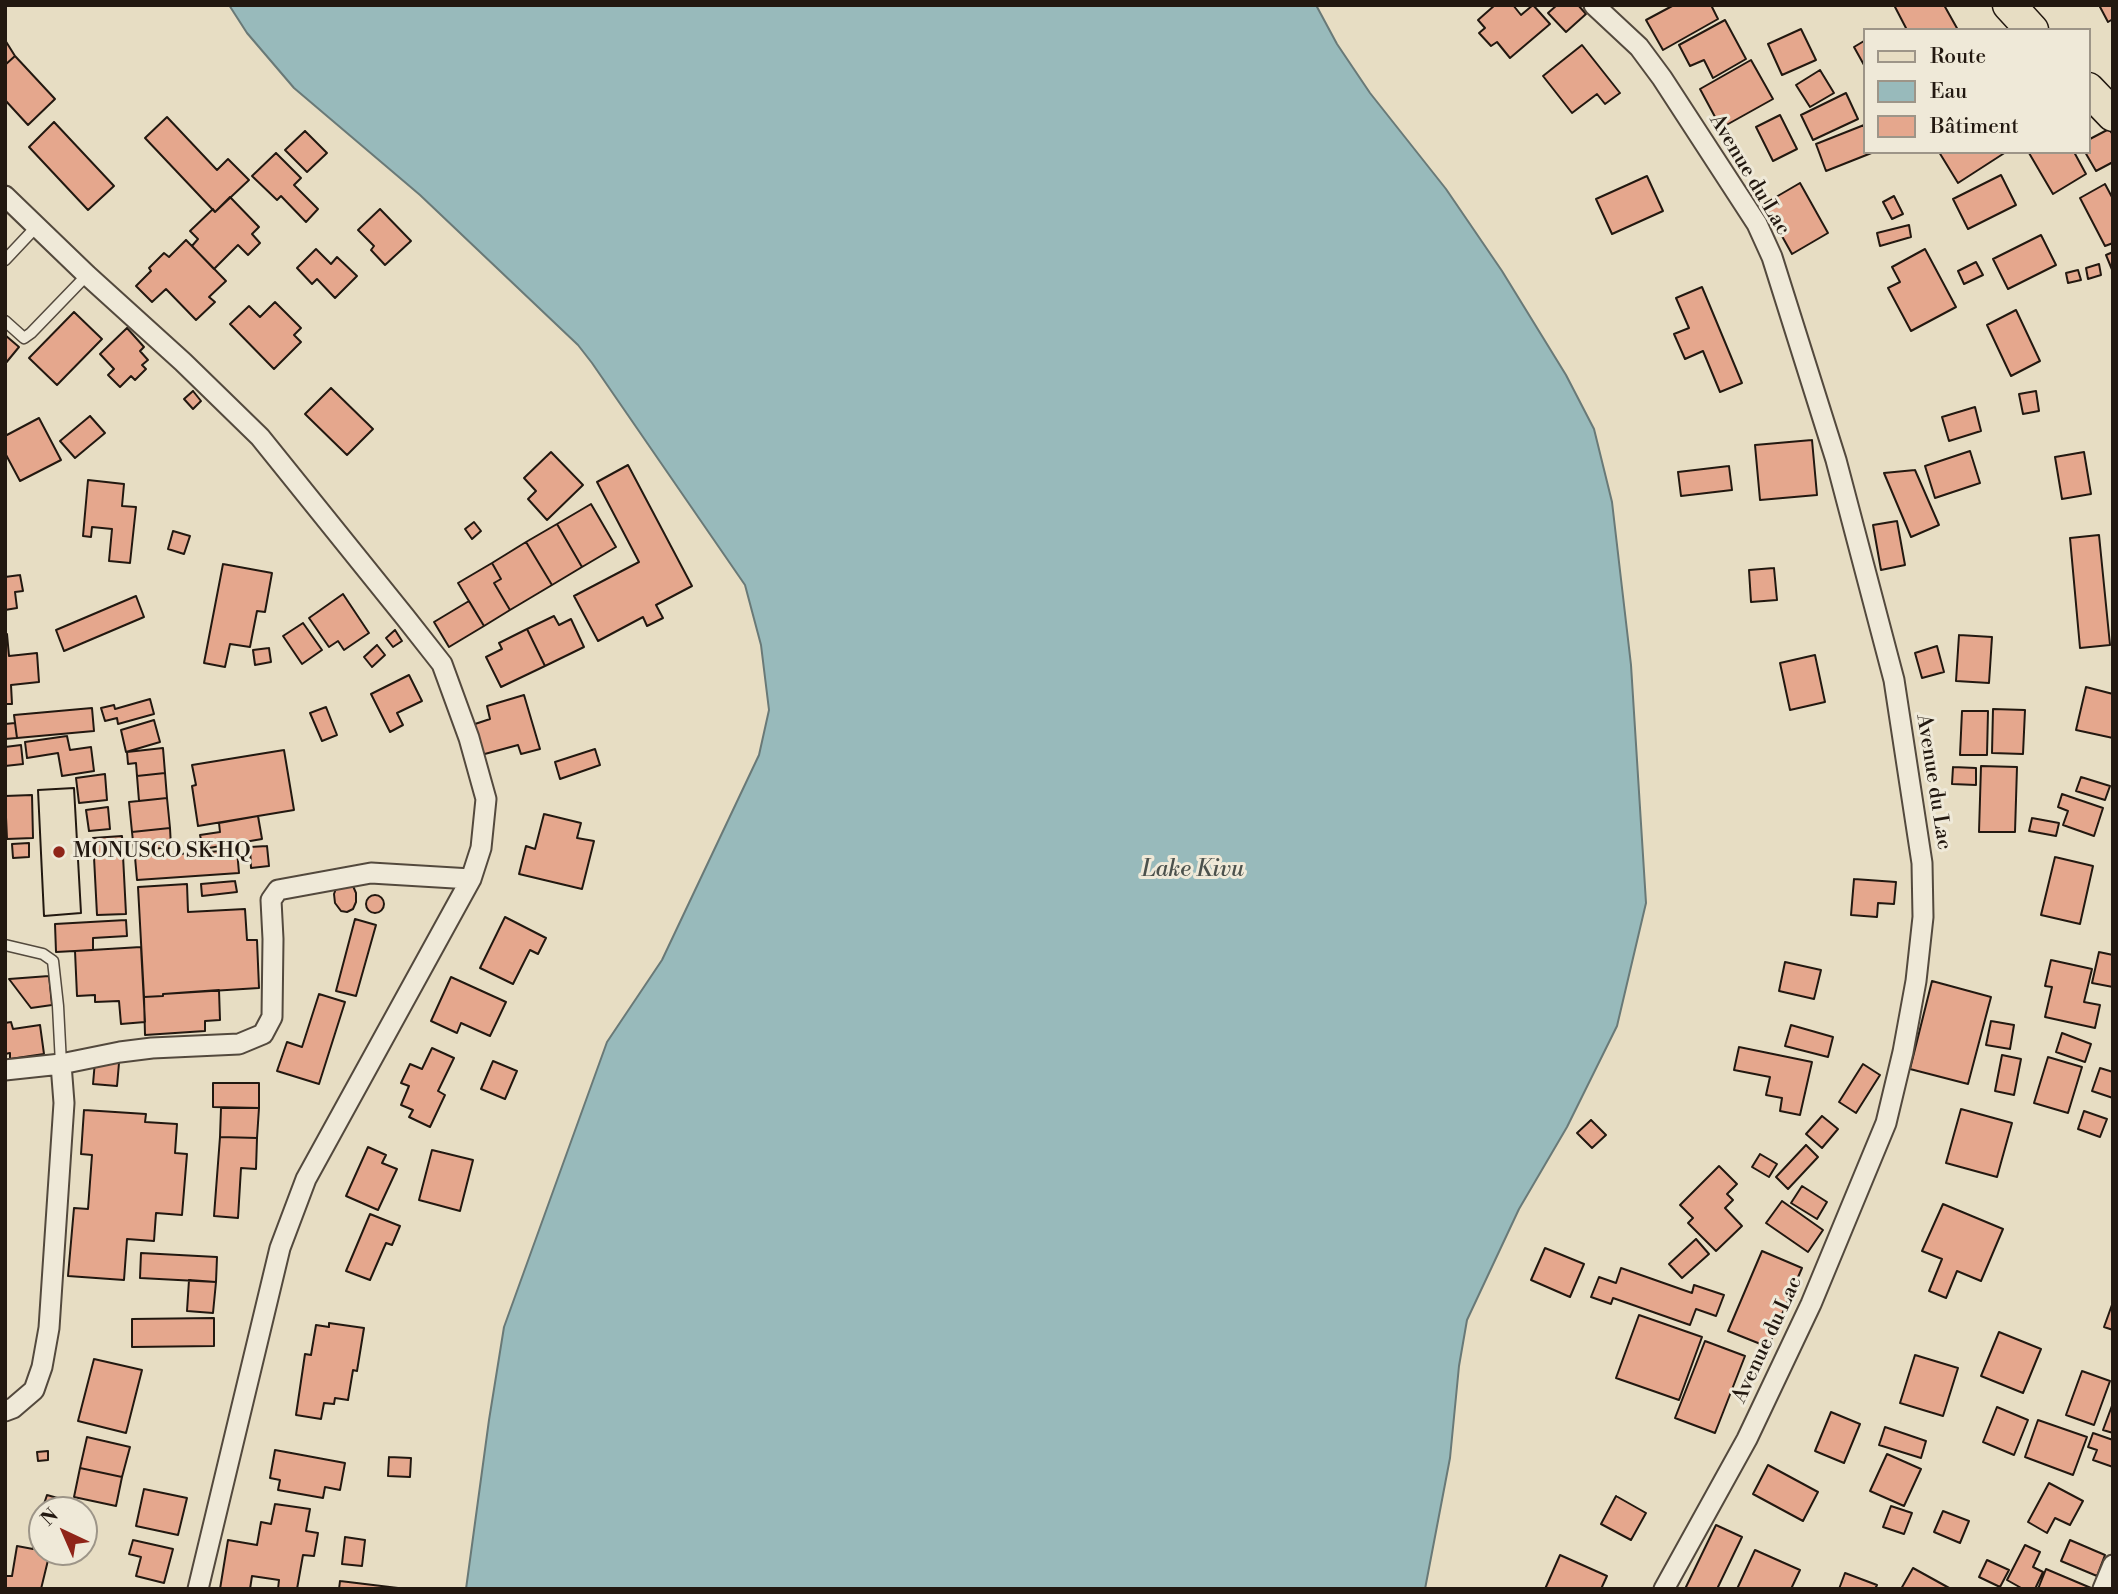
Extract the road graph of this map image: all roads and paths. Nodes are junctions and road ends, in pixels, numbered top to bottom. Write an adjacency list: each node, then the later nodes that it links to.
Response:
1 (1594, 5): 18 (street, Avenue du Lac)
2 (2008, 5): 3 (main road)
3 (2030, 28)
4 (2090, 91): 5 (main road)
5 (2113, 115)
6 (5, 196): 7 (street)
7 (37, 226): 8 (lane); 9 (street)
8 (5, 260)
9 (87, 275): 10 (lane); 11 (street)
10 (5, 321)
11 (471, 879): 13 (street); 17 (street)
12 (5, 945): 13 (lane)
13 (61, 1064): 14 (street); 15 (street)
14 (5, 1070)
15 (5, 1411)
16 (2113, 1565): 19 (street)
17 (198, 1589)
18 (1664, 1589)
19 (2104, 1589)

